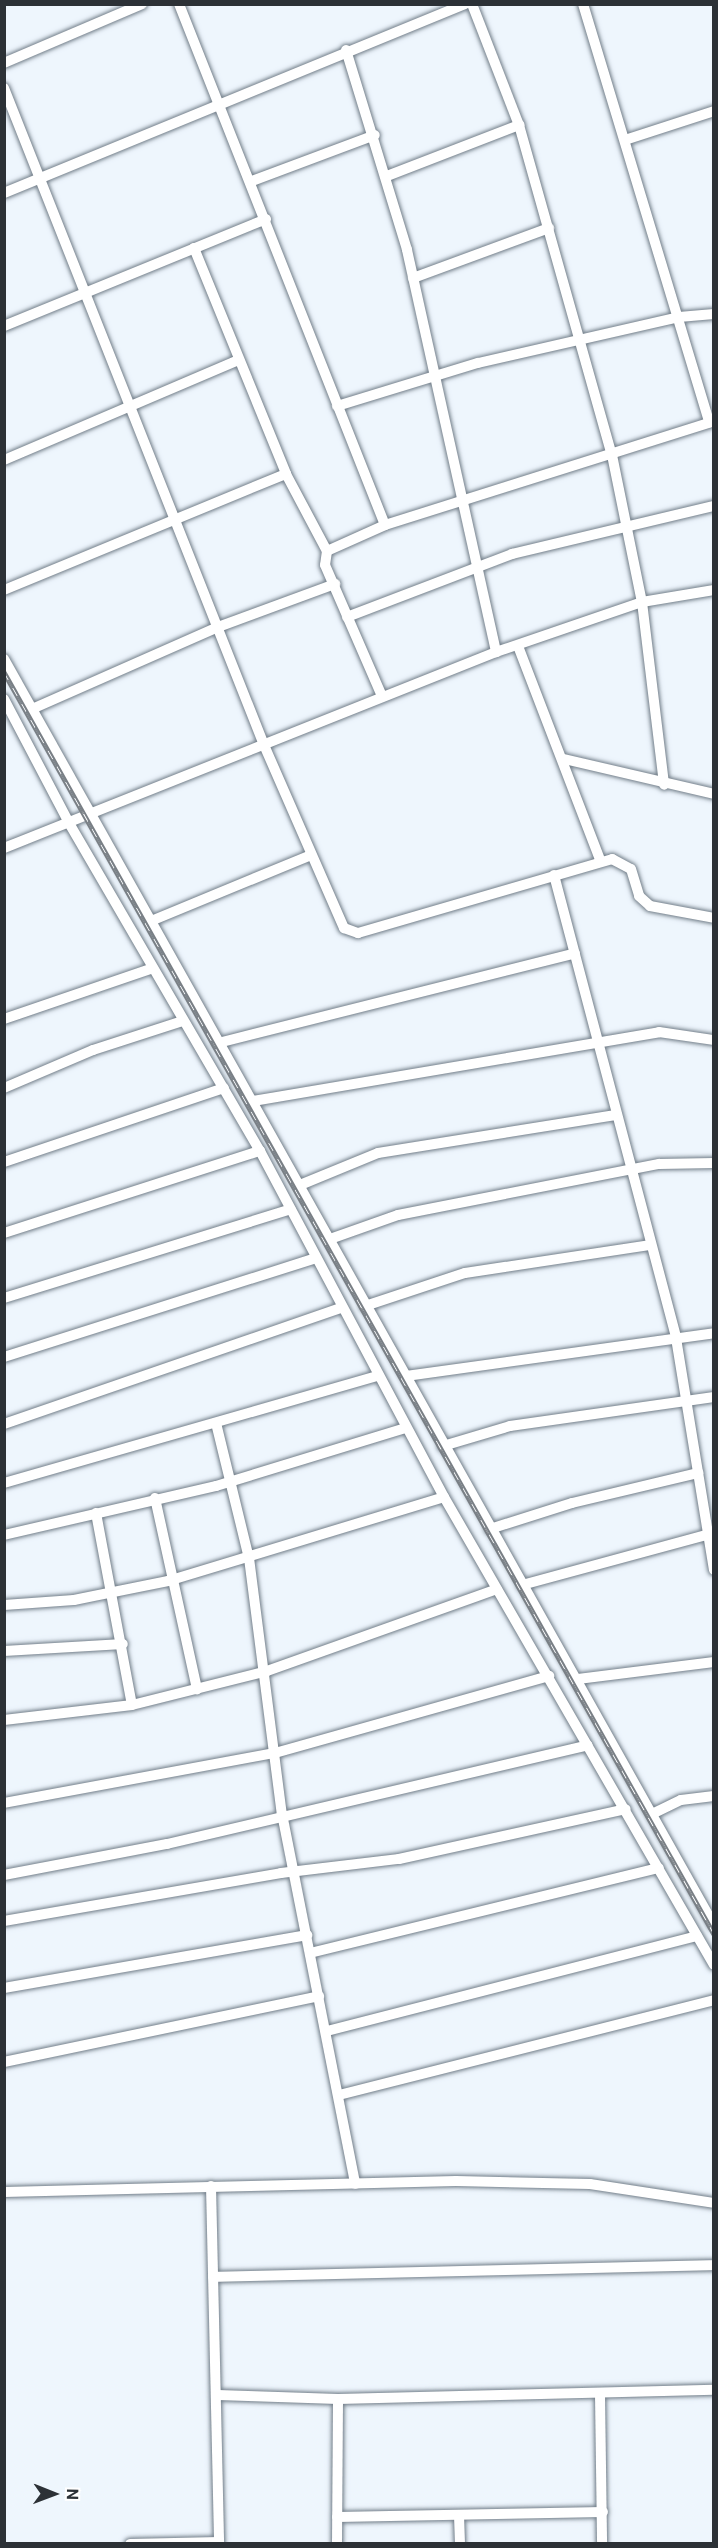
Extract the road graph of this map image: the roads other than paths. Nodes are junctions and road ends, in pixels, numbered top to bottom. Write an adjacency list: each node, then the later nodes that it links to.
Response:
1 (142, 4): 7 (street)
2 (179, 4): 9 (street)
3 (465, 4): 6 (street)
4 (472, 4): 11 (street)
5 (583, 4): 13 (street)
6 (346, 50): 9 (street); 12 (street)
7 (4, 63)
8 (4, 88): 15 (street)
9 (222, 108): 15 (street); 16 (street)
10 (714, 111): 13 (street)
11 (519, 125): 14 (street); 19 (street)
12 (375, 135): 14 (street); 16 (street)
13 (628, 139): 24 (street)
14 (387, 176): 21 (street)
15 (40, 178): 17 (street); 22 (street)
16 (252, 181): 18 (street)
17 (4, 194)
18 (266, 219): 20 (street); 30 (street)
19 (549, 228): 21 (street); 26 (street)
20 (194, 248): 22 (street); 27 (street)
21 (413, 278): 28 (street)
22 (85, 291): 25 (street); 29 (street)
23 (714, 314): 24 (street)
24 (679, 317): 26 (street); 31 (street)
25 (4, 326)
26 (580, 339): 28 (street); 32 (street)
27 (238, 360): 29 (street); 34 (street)
28 (435, 376): 30 (street); 35 (street)
29 (131, 406): 33 (street); 37 (street)
30 (337, 406): 39 (street)
31 (711, 422): 32 (street)
32 (612, 454): 35 (street); 38 (street)
33 (4, 460)
34 (286, 474): 37 (street); 40 (street)
35 (460, 502): 39 (street); 41 (street)
36 (714, 506): 38 (street)
37 (176, 518): 43 (street); 47 (street)
38 (627, 523): 41 (street); 45 (street)
39 (385, 525): 40 (street)
40 (327, 551): 42 (street)
41 (476, 566): 46 (street); 49 (street)
42 (335, 584): 46 (street); 47 (street)
43 (4, 590)
44 (714, 590): 45 (street)
45 (642, 602): 48 (street); 57 (street)
46 (347, 617): 51 (street)
47 (218, 627): 53 (street); 55 (street)
48 (518, 646): 49 (street); 56 (street)
49 (496, 652): 51 (street)
50 (4, 659): 53 (street)
51 (382, 696): 55 (street)
52 (4, 699): 54 (street)
53 (32, 709): 59 (street)
54 (9, 718): 60 (street)
55 (264, 745): 59 (street); 62 (street)
56 (564, 759): 57 (street); 63 (street)
57 (664, 785): 58 (street)
58 (714, 794)
59 (92, 813): 60 (street); 66 (street)
60 (69, 823): 61 (street); 68 (street)
61 (4, 848)
62 (309, 856): 64 (street); 66 (street)
63 (600, 860): 64 (street); 65 (street)
64 (554, 875): 67 (street)
65 (714, 918)
66 (151, 921): 73 (street)
67 (575, 953): 72 (street); 73 (street)
68 (153, 968): 69 (street); 70 (street)
69 (4, 1019)
70 (183, 1021): 74 (street); 75 (street)
71 (714, 1040): 72 (street)
72 (598, 1041): 76 (street); 77 (street)
73 (218, 1043): 76 (street)
74 (4, 1088)
75 (224, 1088): 78 (street); 79 (street)
76 (253, 1101): 82 (street)
77 (614, 1115): 81 (street); 82 (street)
78 (260, 1151): 83 (street); 84 (street)
79 (4, 1162)
80 (714, 1163): 81 (street)
81 (629, 1170): 85 (street); 86 (street)
82 (300, 1185): 85 (street)
83 (291, 1209): 87 (street); 88 (street)
84 (4, 1233)
85 (330, 1239): 89 (street)
86 (651, 1245): 89 (street); 92 (street)
87 (316, 1258): 90 (street); 93 (street)
88 (4, 1298)
89 (365, 1306): 95 (street)
90 (341, 1308): 94 (street); 99 (street)
91 (714, 1333): 92 (street)
92 (676, 1338): 95 (street); 97 (street)
93 (4, 1357)
94 (378, 1376): 98 (street); 100 (street)
95 (406, 1377): 101 (street)
96 (714, 1397): 97 (street)
97 (688, 1402): 101 (street); 102 (street)
98 (216, 1422): 103 (street); 104 (street)
99 (4, 1424)
100 (406, 1428): 103 (street); 105 (street)
101 (444, 1446): 108 (street)
102 (698, 1473): 108 (street); 109 (street)
103 (234, 1480): 106 (street); 111 (street)
104 (4, 1483)
105 (444, 1497): 111 (street); 115 (street)
106 (154, 1498): 107 (street); 113 (street)
107 (96, 1512): 110 (street); 116 (street)
108 (490, 1529): 114 (street)
109 (711, 1533): 112 (street); 114 (street)
110 (4, 1534)
111 (249, 1558): 113 (street); 121 (street)
112 (714, 1570)
113 (172, 1580): 116 (street); 124 (street)
114 (522, 1585): 123 (street)
115 (497, 1589): 121 (street); 122 (street)
116 (112, 1593): 117 (street); 118 (street)
117 (4, 1605)
118 (123, 1644): 119 (street); 125 (street)
119 (4, 1651)
120 (714, 1662): 123 (street)
121 (267, 1671): 124 (street); 128 (street)
122 (549, 1676): 127 (street); 128 (street)
123 (578, 1679): 133 (street)
124 (197, 1689): 125 (street)
125 (132, 1705): 126 (street)
126 (4, 1720)
127 (588, 1745): 131 (street); 132 (street)
128 (275, 1753): 130 (street); 132 (street)
129 (714, 1796): 133 (street)
130 (4, 1803)
131 (626, 1809): 134 (street); 135 (street)
132 (282, 1814): 135 (street); 136 (street)
133 (652, 1814): 138 (street)
134 (659, 1868): 140 (street); 141 (street)
135 (295, 1872): 137 (street); 139 (street)
136 (4, 1875)
137 (4, 1921)
138 (714, 1925)
139 (307, 1935): 141 (street); 143 (street)
140 (698, 1936): 142 (street); 146 (street)
141 (310, 1953): 144 (street)
142 (714, 1965)
143 (4, 1988)
144 (319, 1996): 146 (street); 147 (street)
145 (714, 2000): 148 (street)
146 (327, 2031): 148 (street)
147 (4, 2062)
148 (339, 2095): 149 (street)
149 (355, 2184): 150 (street); 152 (street)
150 (211, 2186): 151 (street); 154 (street)
151 (4, 2192)
152 (714, 2203)
153 (714, 2265): 154 (street)
154 (213, 2277): 156 (street)
155 (714, 2391): 157 (street)
156 (219, 2395): 158 (street); 162 (street)
157 (600, 2395): 158 (street); 159 (street)
158 (338, 2400): 161 (street)
159 (603, 2512): 160 (street); 166 (street)
160 (459, 2515): 161 (street); 165 (street)
161 (337, 2517): 164 (street)
162 (219, 2543): 163 (street)
163 (130, 2544)
164 (338, 2544)
165 (460, 2544)
166 (603, 2544)

